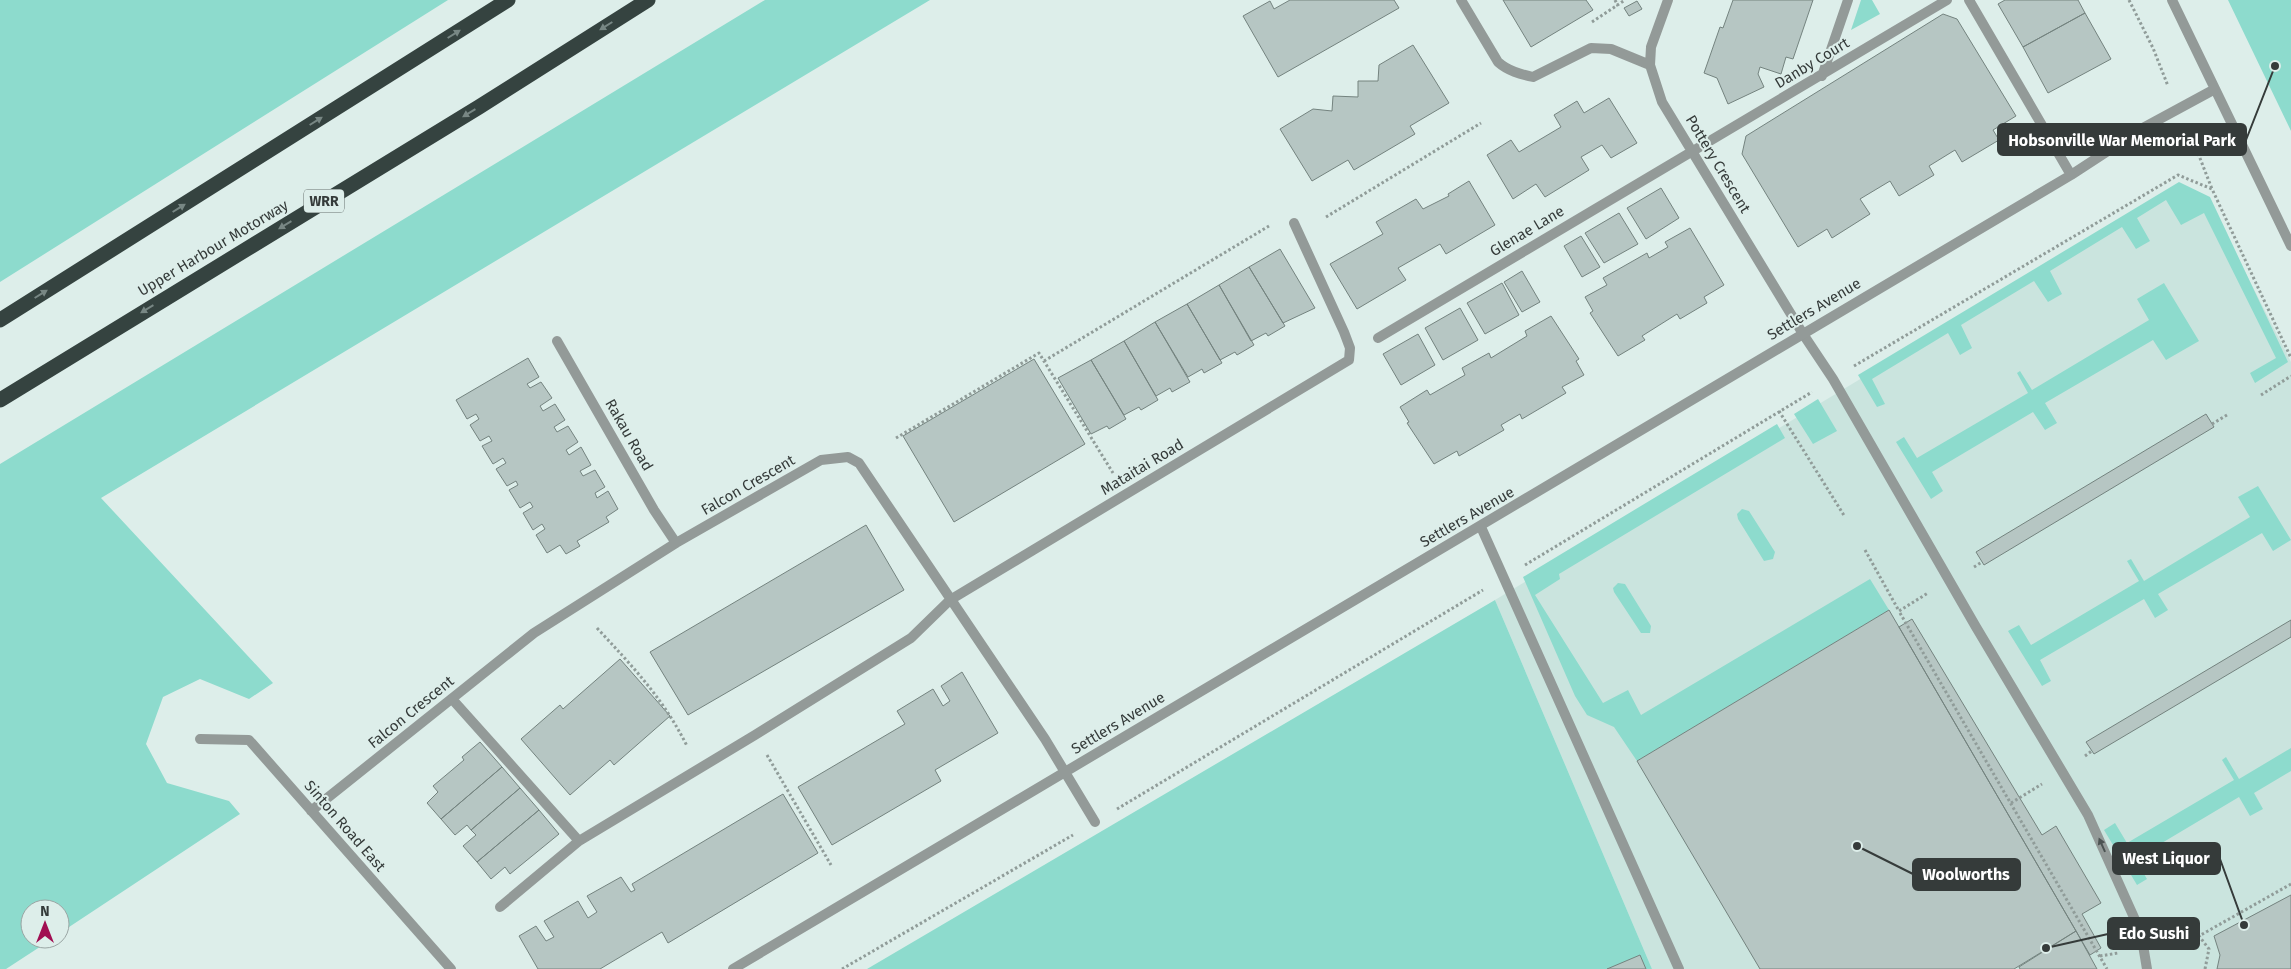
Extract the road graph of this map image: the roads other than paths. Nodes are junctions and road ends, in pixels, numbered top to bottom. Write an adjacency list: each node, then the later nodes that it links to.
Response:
1 (508, 0): 16 (highway, one-way to 1)
2 (648, 0): 20 (highway, Upper Harbour Motorway / WRR, one-way to 20)
3 (1461, 0): 9 (street)
4 (1668, 0): 9 (street, Pottery Crescent)
5 (1848, 0): 10 (street)
6 (1946, 0): 10 (street, Danby Court)
7 (1969, 0): 13 (street)
8 (2172, 0): 11 (street)
9 (1650, 65): 12 (street, Pottery Crescent)
10 (1822, 76): 12 (street, Danby Court)
11 (2215, 89): 13 (street, Settlers Avenue); 15 (street)
12 (1693, 151): 17 (street, Pottery Crescent); 18 (street, Glenae Lane)
13 (2071, 175): 17 (street, Settlers Avenue)
14 (1294, 222): 23 (street, Mataitai Road)
15 (2291, 246)
16 (0, 320)
17 (1803, 334): 21 (street, Settlers Avenue); 34 (street, Pottery Crescent, one-way to 17)
18 (1378, 338)
19 (557, 341): 22 (street, Rakau Road)
20 (0, 400)
21 (1481, 527): 26 (street, Settlers Avenue); 33 (street)
22 (676, 543): 23 (street, Falcon Crescent); 24 (street, Falcon Crescent)
23 (950, 600): 26 (street, Falcon Crescent); 29 (street, Mataitai Road)
24 (452, 699): 27 (street, Falcon Crescent); 29 (street)
25 (200, 739): 27 (street, Sinton Road East)
26 (1064, 772): 28 (street, Falcon Crescent); 32 (street, Settlers Avenue)
27 (311, 811): 31 (street, Sinton Road East)
28 (1095, 822)
29 (579, 841): 30 (street, Mataitai Road)
30 (500, 908)
31 (451, 969)
32 (733, 969)
33 (1679, 969)
34 (2147, 969)

